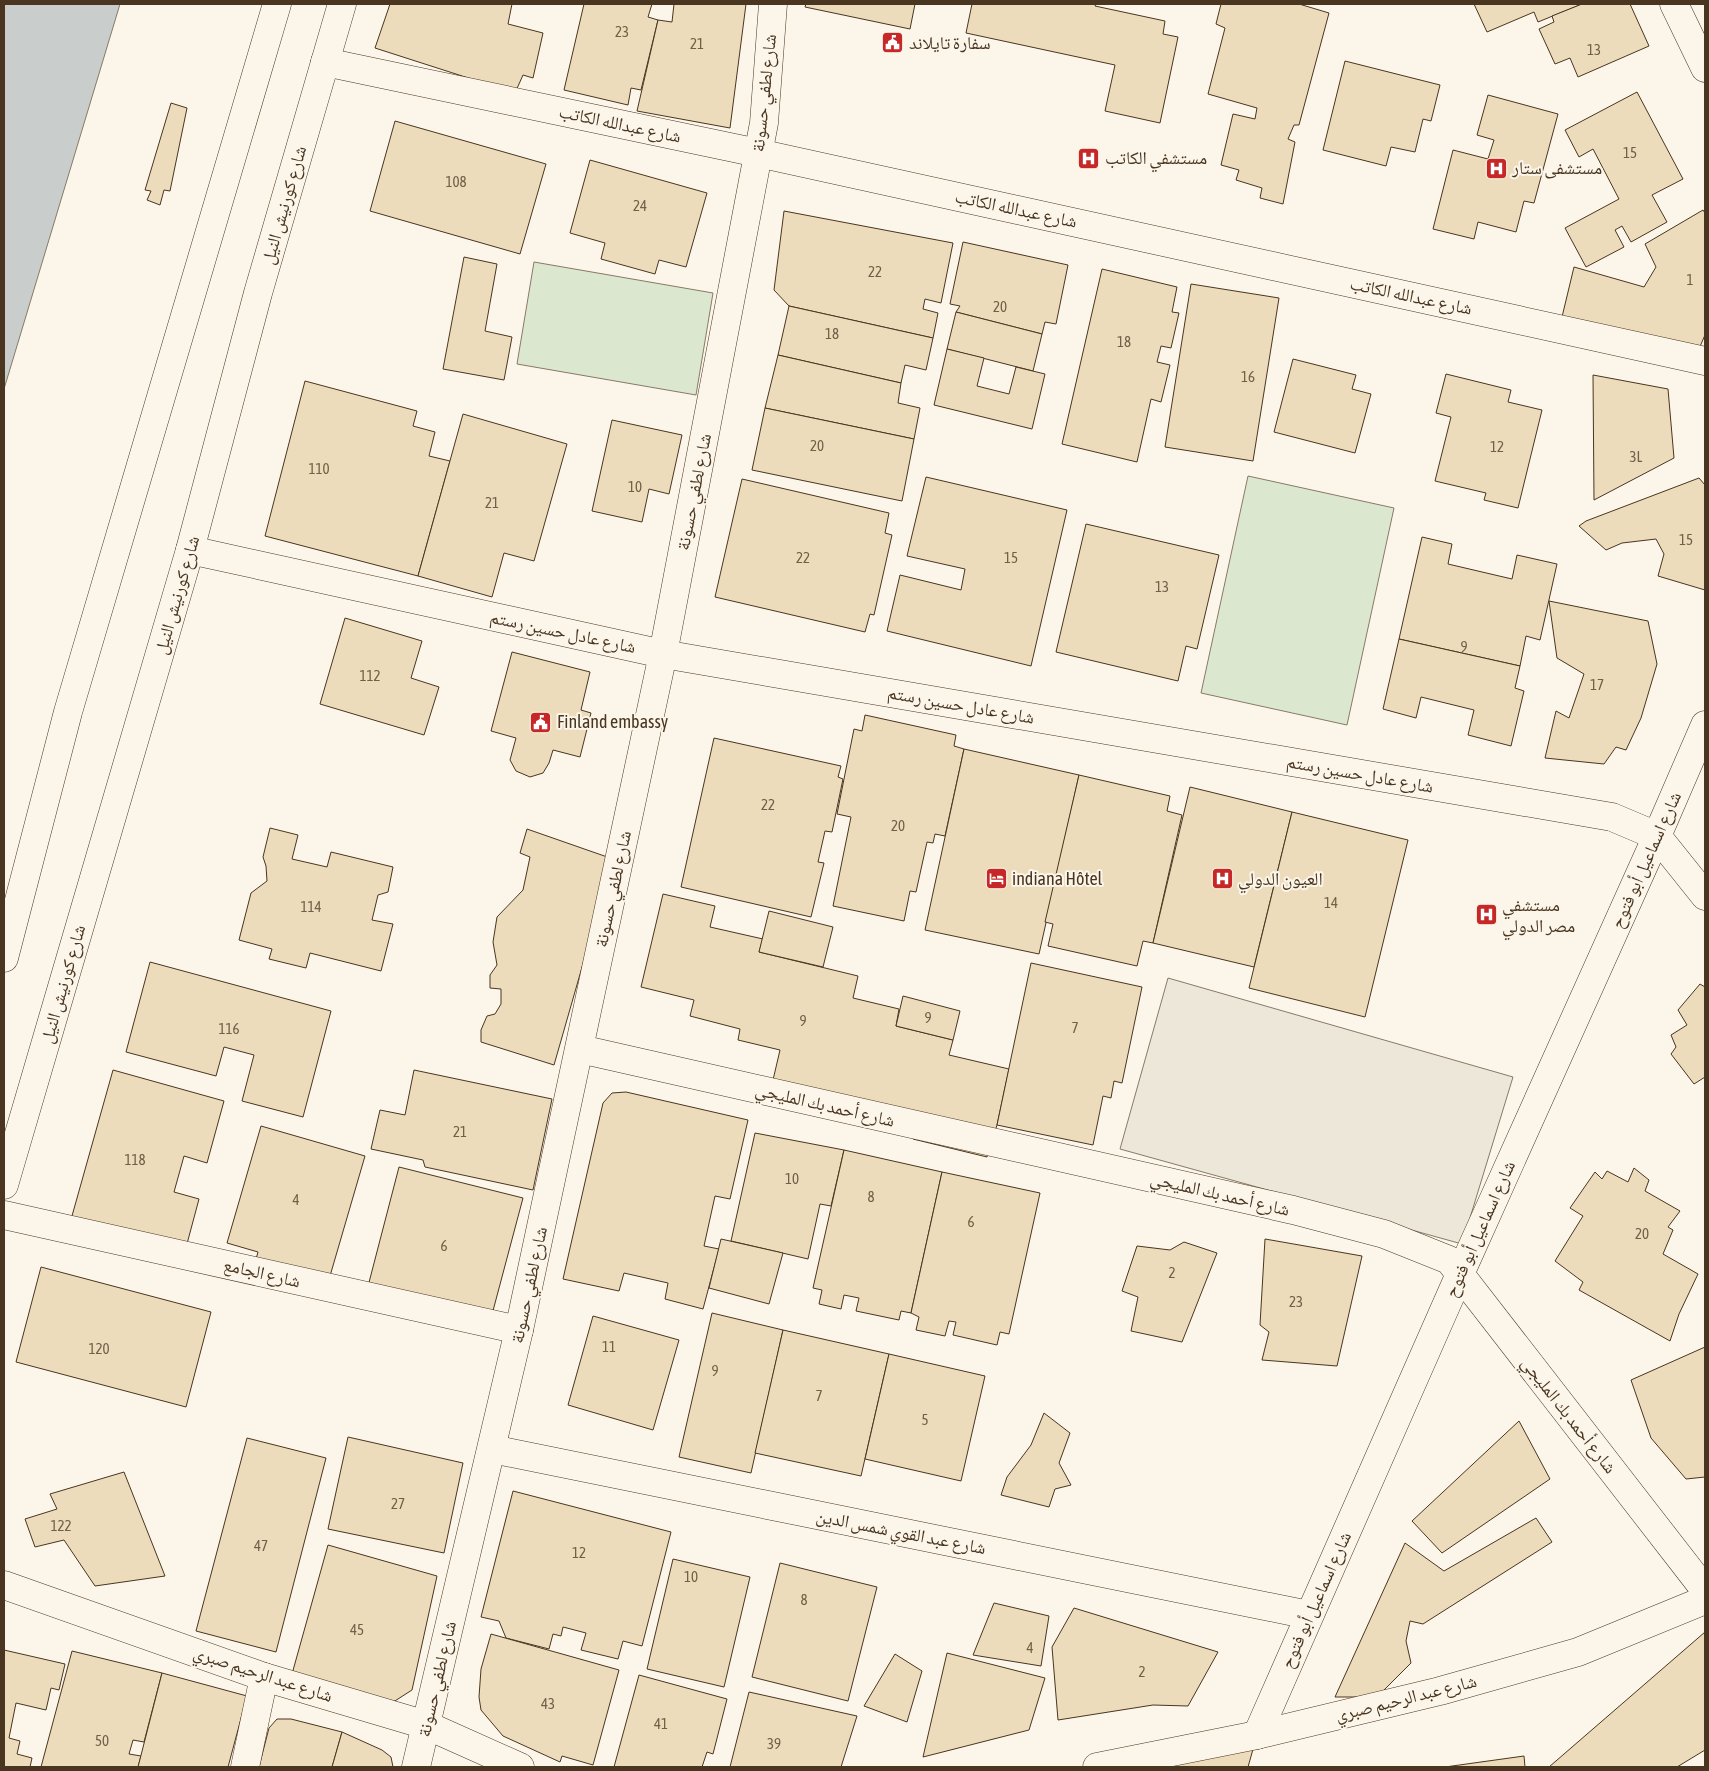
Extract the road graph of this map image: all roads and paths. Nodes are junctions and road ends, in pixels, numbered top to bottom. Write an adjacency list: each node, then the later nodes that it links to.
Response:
1 (277, 4): 14 (street)
2 (342, 4): 5 (street, شارع كورنيش النيل)
3 (773, 4): 7 (street, شارع لطفي حسونة)
4 (1674, 4): 6 (street)
5 (325, 62): 7 (street, شارع عبدالله الكاتب); 9 (street, شارع كورنيش النيل)
6 (1705, 68)
7 (758, 153): 8 (street, شارع عبدالله الكاتب); 10 (street, شارع لطفي حسونة)
8 (1705, 361)
9 (190, 550): 10 (street, شارع عادل حسين رستم); 16 (street, شارع كورنيش النيل)
10 (663, 654): 12 (street, شارع عادل حسين رستم); 15 (street, شارع لطفي حسونة)
11 (1705, 724): 12 (street, شارع اسماعيل أبو فتوح)
12 (1657, 836): 13 (street, شارع عادل حسين رستم); 18 (street, شارع اسماعيل أبو فتوح)
13 (1705, 896)
14 (4, 958)
15 (580, 1049): 18 (street, شارع أحمد بك المليجي); 19 (street, شارع لطفي حسونة)
16 (4, 1185)
17 (4, 1215): 19 (street, شارع الجامع)
18 (1460, 1274): 22 (street, شارع أحمد بك المليجي); 24 (street, شارع اسماعيل أبو فتوح)
19 (519, 1330): 20 (street, شارع لطفي حسونة)
20 (492, 1449): 24 (street, شارع عبد القوي شمس الدين); 26 (street, شارع لطفي حسونة)
21 (4, 1585): 25 (street, شارع عبد الرحيم صبري)
22 (1705, 1590)
23 (1705, 1600): 27 (street, شارع عبد الرحيم صبري)
24 (1309, 1615): 27 (street, شارع اسماعيل أبو فتوح)
25 (264, 1677): 26 (street, شارع عبد الرحيم صبري); 28 (street)
26 (426, 1725): 29 (street, شارع لطفي حسونة); 30 (street, شارع عبد الرحيم صبري)
27 (1257, 1735): 31 (street, شارع عبد الرحيم صبري)
28 (245, 1767)
29 (416, 1767)
30 (520, 1767)
31 (1098, 1767)

